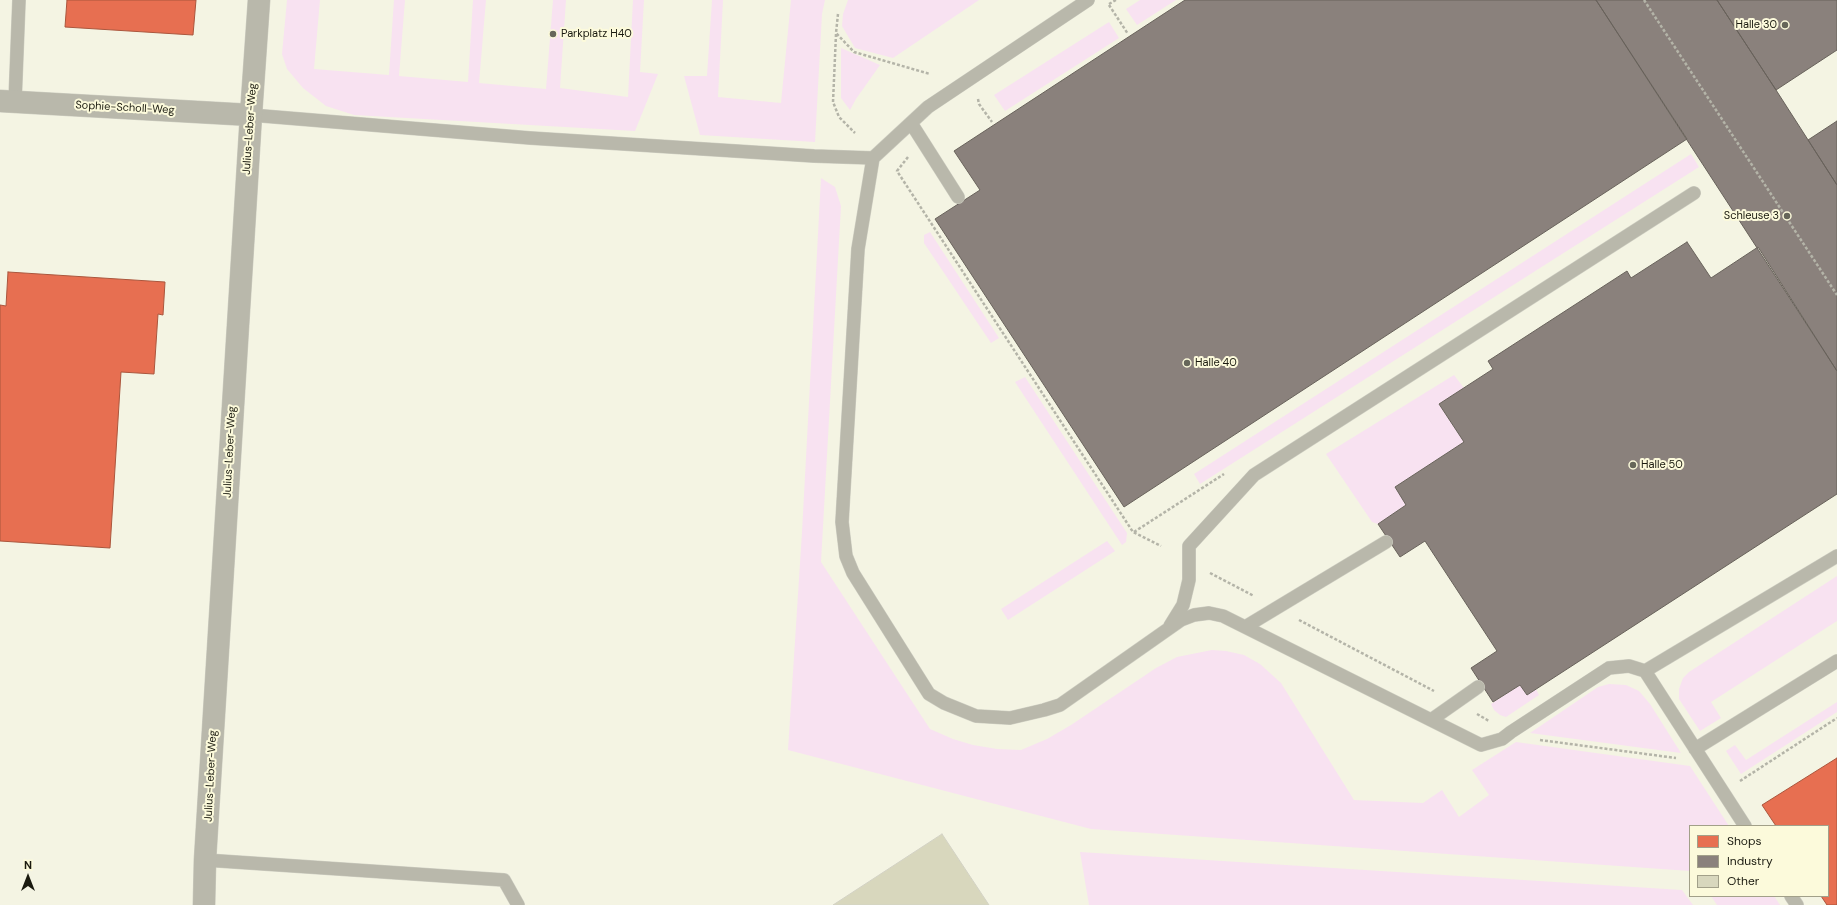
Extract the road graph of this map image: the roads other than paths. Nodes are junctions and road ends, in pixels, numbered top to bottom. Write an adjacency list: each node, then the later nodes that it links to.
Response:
1 (19, 0): 4 (lane)
2 (259, 0): 5 (street, Julius-Leber-Weg)
3 (1088, 0): 6 (lane)
4 (8, 101): 5 (street, Sophie-Scholl-Weg)
5 (251, 115): 7 (lane); 20 (street, Julius-Leber-Weg)
6 (910, 123): 7 (lane); 9 (lane)
7 (873, 158): 13 (lane)
8 (1694, 193): 13 (lane)
9 (958, 197)
10 (1386, 542): 12 (lane)
11 (1837, 556): 15 (lane)
12 (1245, 627): 13 (lane); 17 (lane)
13 (1169, 628)
14 (1837, 661): 18 (lane)
15 (1645, 671): 17 (lane); 18 (lane)
16 (1478, 687): 17 (lane)
17 (1431, 720)
18 (1695, 749): 19 (lane)
19 (1744, 825)
20 (205, 860): 21 (street, Julius-Leber-Weg); 22 (lane)
21 (204, 905)
22 (518, 905)

